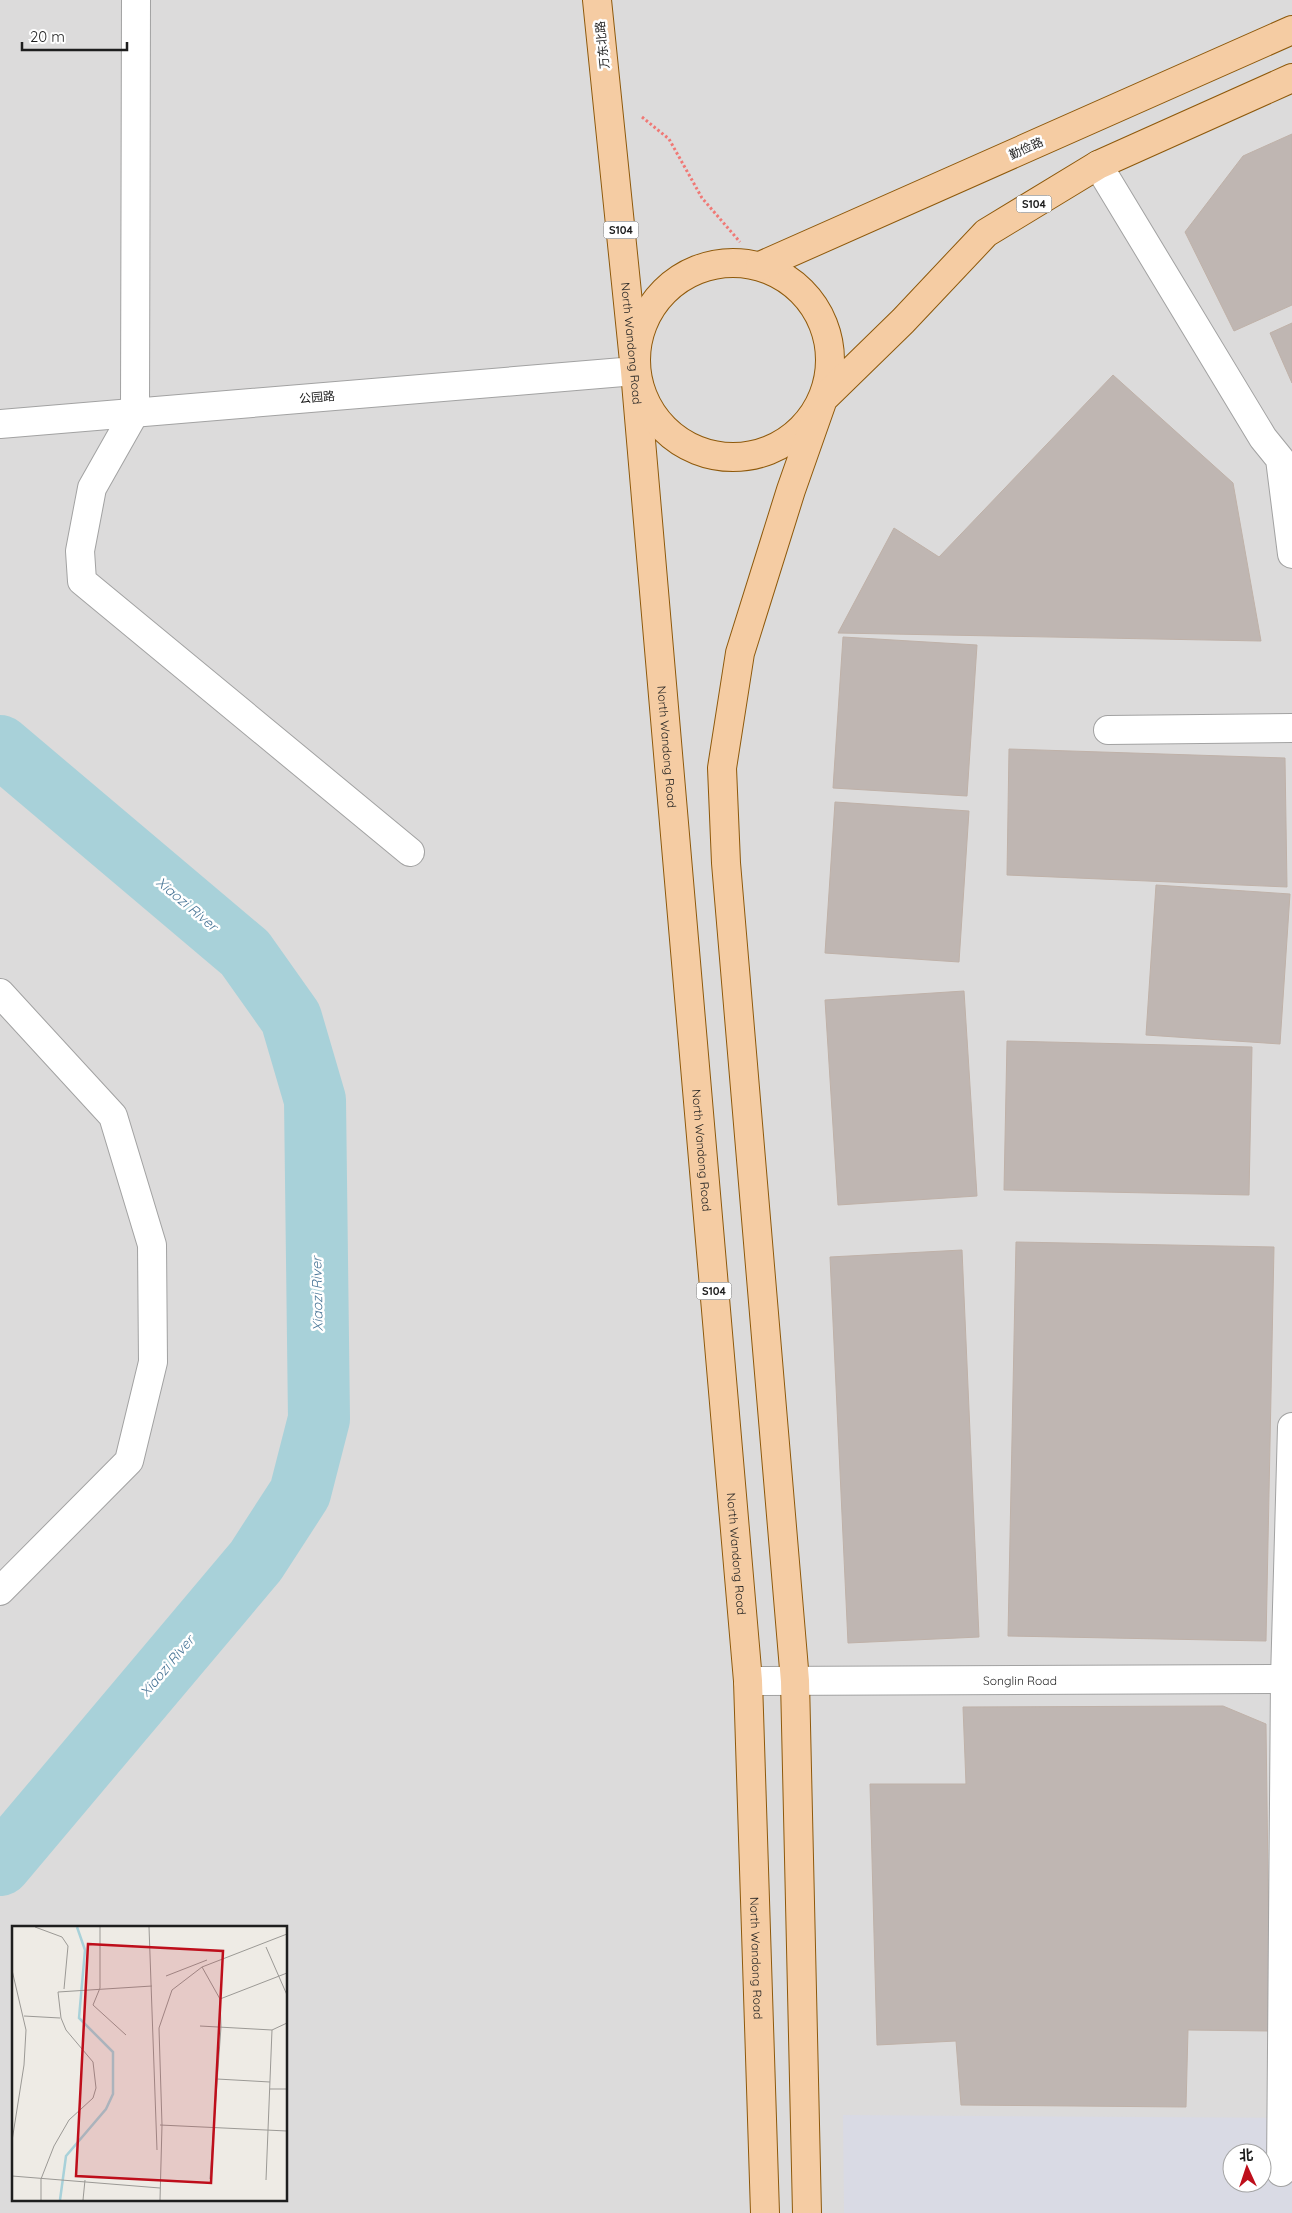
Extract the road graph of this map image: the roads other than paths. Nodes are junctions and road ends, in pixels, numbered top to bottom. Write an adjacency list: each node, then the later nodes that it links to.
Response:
1 (136, 0): 10 (street)
2 (597, 0): 5 (main road, 万东北路 / S104)
3 (1292, 30): 7 (main road, 勤俭路)
4 (1292, 78): 6 (main road, S104)
5 (607, 90): 8 (main road, North Wandong Road / S104)
6 (1098, 165): 9 (main road, S104); 12 (street)
7 (760, 266): 8 (main road); 9 (main road)
8 (635, 371): 9 (main road); 10 (street, 公园路); 21 (main road, North Wandong Road / S104)
9 (823, 399): 22 (main road, S104)
10 (135, 412): 11 (street, 公园路); 16 (street)
11 (0, 424)
12 (1286, 457): 13 (street)
13 (1292, 554)
14 (1292, 728): 15 (street)
15 (1108, 730)
16 (410, 852)
17 (0, 993): 19 (street)
18 (1292, 1428): 20 (street)
19 (0, 1591)
20 (1288, 1679): 22 (street, Songlin Road); 23 (street)
21 (748, 1681): 22 (street, Songlin Road); 24 (main road, North Wandong Road / S104)
22 (795, 1681): 25 (main road, S104)
23 (1281, 2172)
24 (765, 2213)
25 (808, 2213)

